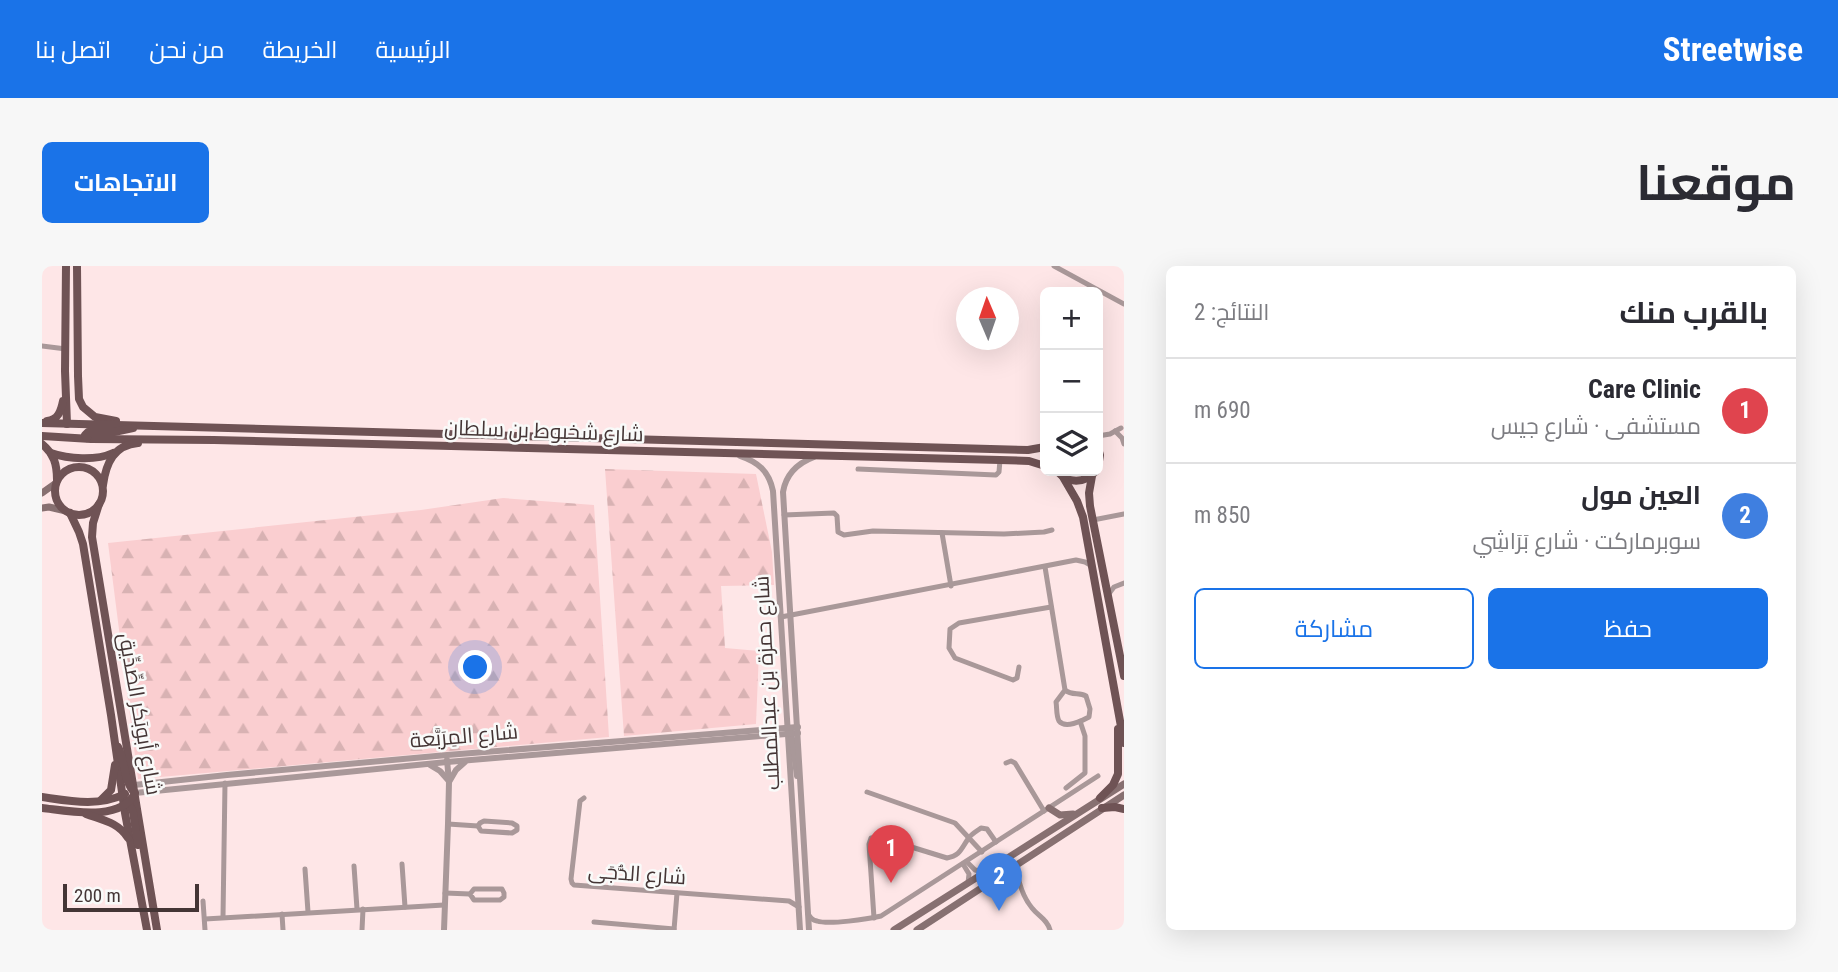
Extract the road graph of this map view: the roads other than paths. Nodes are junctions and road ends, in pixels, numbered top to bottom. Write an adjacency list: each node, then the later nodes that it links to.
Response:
1 (66, 266): 6 (main road)
2 (77, 266): 7 (main road)
3 (1054, 266): 4 (street)
4 (1124, 304)
5 (42, 346): 6 (street)
6 (66, 351): 7 (main road); 8 (main road)
7 (78, 354): 11 (main road)
8 (66, 391): 9 (main road); 10 (main road)
9 (42, 422): 10 (main road, شارع شخبوط بن سلطان)
10 (67, 424): 11 (main road, شارع شخبوط بن سلطان)
11 (139, 426): 15 (main road); 20 (main road, شارع شخبوط بن سلطان)
12 (1115, 431): 13 (street); 18 (street); 19 (street)
13 (1103, 435)
14 (42, 436): 15 (main road, شارع شخبوط بن سلطان)
15 (87, 438): 16 (main road, شارع شخبوط بن سلطان)
16 (214, 440): 21 (main road); 23 (main road, شارع شخبوط بن سلطان)
17 (42, 444): 22 (main road)
18 (1124, 444)
19 (1103, 445)
20 (1040, 448)
21 (115, 452): 22 (main road); 33 (main road)
22 (51, 453): 32 (main road)
23 (735, 454): 24 (main road, شارع شخبوط بن سلطان); 53 (street, شارع حمزة بن عبدالمطلب)
24 (818, 456): 25 (main road, شارع شخبوط بن سلطان); 39 (street, شارع حمزة بن عبدالمطلب)
25 (1000, 460): 26 (main road, شارع شخبوط بن سلطان); 27 (street)
26 (1040, 464)
27 (858, 469)
28 (1060, 476): 43 (main road)
29 (1063, 476): 30 (main road)
30 (1086, 476)
31 (1094, 476): 40 (main road)
32 (57, 482): 33 (main road); 34 (main road); 37 (main road)
33 (103, 488): 35 (main road)
34 (42, 493)
35 (99, 504): 37 (main road); 72 (main road, شارع أبوبَكر الصِّدِّيق)
36 (42, 508): 37 (main road)
37 (68, 512): 62 (main road, شارع أبوبَكر الصِّدِّيق)
38 (1124, 514): 40 (street)
39 (784, 516): 42 (street); 52 (street, شارع حمزة بن عبدالمطلب)
40 (1093, 520): 47 (main road)
41 (1052, 530): 42 (street)
42 (942, 533): 49 (street)
43 (1088, 547): 44 (street); 45 (main road)
44 (1076, 560): 45 (street); 46 (street)
45 (1092, 566): 57 (main road)
46 (1045, 567): 49 (street); 51 (street)
47 (1105, 578): 48 (street); 50 (main road)
48 (1121, 584): 50 (street)
49 (951, 586): 52 (street)
50 (1108, 595): 55 (main road)
51 (1051, 607): 54 (street); 56 (street)
52 (790, 616): 53 (street); 60 (street, شارع حمزة بن عبدالمطلب)
53 (781, 617): 60 (street, شارع حمزة بن عبدالمطلب)
54 (1019, 667)
55 (1124, 676)
56 (1065, 690): 58 (street); 58 (street)
57 (1119, 716): 59 (main road); 61 (main road); 78 (main road)
58 (1080, 721): 71 (street)
59 (1124, 724)
60 (793, 731): 63 (street, شارع المِرَبَّعة); 64 (street, شارع المِرَبَّعة); 106 (street, شارع حمزة بن عبدالمطلب); 115 (street, شارع حمزة بن عبدالمطلب)
61 (1124, 743)
62 (116, 747): 72 (main road); 75 (main road, شارع أبوبَكر الصِّدِّيق); 79 (main road)
63 (449, 758): 64 (street, شارع المِرَبَّعة); 66 (street, شارع المِرَبَّعة); 68 (street); 72 (street, شارع المِرَبَّعة)
64 (466, 761): 68 (street)
65 (1006, 763): 84 (street)
66 (429, 764): 68 (street); 69 (street, شارع المِرَبَّعة)
67 (1098, 776): 84 (street)
68 (449, 782): 87 (street)
69 (225, 783): 72 (street, شارع المِرَبَّعة); 116 (street)
70 (1124, 784): 78 (main road)
71 (1066, 788)
72 (134, 789): 75 (main road); 80 (main road); 100 (main road, شارع أبوبَكر الصِّدِّيق)
73 (867, 792): 89 (street)
74 (1124, 795): 81 (main road)
75 (122, 796): 79 (main road); 80 (main road, شارع أبوبَكر الصِّدِّيق)
76 (42, 797): 79 (main road)
77 (584, 798): 103 (street, شارع الدُّجَى)
78 (1100, 798): 86 (main road)
79 (96, 802)
80 (126, 805): 85 (main road); 90 (main road, شارع أبوبَكر الصِّدِّيق); 100 (main road)
81 (1102, 808): 83 (main road); 95 (main road)
82 (43, 809): 85 (main road)
83 (1124, 809)
84 (1046, 810): 86 (main road); 91 (street)
85 (80, 812): 90 (main road)
86 (1077, 813): 98 (main road)
87 (448, 824): 88 (street); 104 (street)
88 (478, 826): 88 (street)
89 (969, 837): 91 (street); 92 (street); 117 (street)
90 (130, 841): 122 (main road, شارع أبوبَكر الصِّدِّيق)
91 (996, 842): 92 (street)
92 (982, 852): 93 (street)
93 (965, 863): 98 (street); 102 (street); 117 (street)
94 (402, 864): 110 (street)
95 (1016, 865): 99 (main road); 101 (street)
96 (354, 866): 112 (street)
97 (305, 869): 113 (street)
98 (984, 872): 102 (main road)
99 (1003, 875): 101 (street); 131 (main road)
100 (148, 877): 123 (main road, شارع أبوبَكر الصِّدِّيق)
101 (1019, 882): 132 (street)
102 (968, 883): 130 (main road)
103 (677, 892): 108 (street, شارع الدُّجَى); 121 (street)
104 (445, 893): 105 (street); 109 (street)
105 (470, 894): 105 (street)
106 (798, 894): 108 (street); 111 (street, شارع حمزة بن عبدالمطلب)
107 (203, 901): 118 (street)
108 (789, 901): 111 (street, شارع الدُّجَى)
109 (444, 905): 110 (street); 127 (street)
110 (405, 906): 112 (street)
111 (799, 907): 128 (street, شارع حمزة بن عبدالمطلب)
112 (360, 909): 113 (street); 126 (street)
113 (307, 912): 114 (street)
114 (282, 914): 116 (street); 125 (street)
115 (808, 914): 120 (street); 129 (street, شارع حمزة بن عبدالمطلب)
116 (223, 917): 118 (street)
117 (874, 918): 120 (street)
118 (205, 919): 124 (street)
119 (594, 922): 121 (street)
120 (822, 922): 129 (street)
121 (674, 929)
122 (147, 930)
123 (157, 930)
124 (205, 930)
125 (283, 930)
126 (362, 930)
127 (444, 930)
128 (800, 930)
129 (810, 930)
130 (894, 930)
131 (917, 930)
132 (1050, 930)

